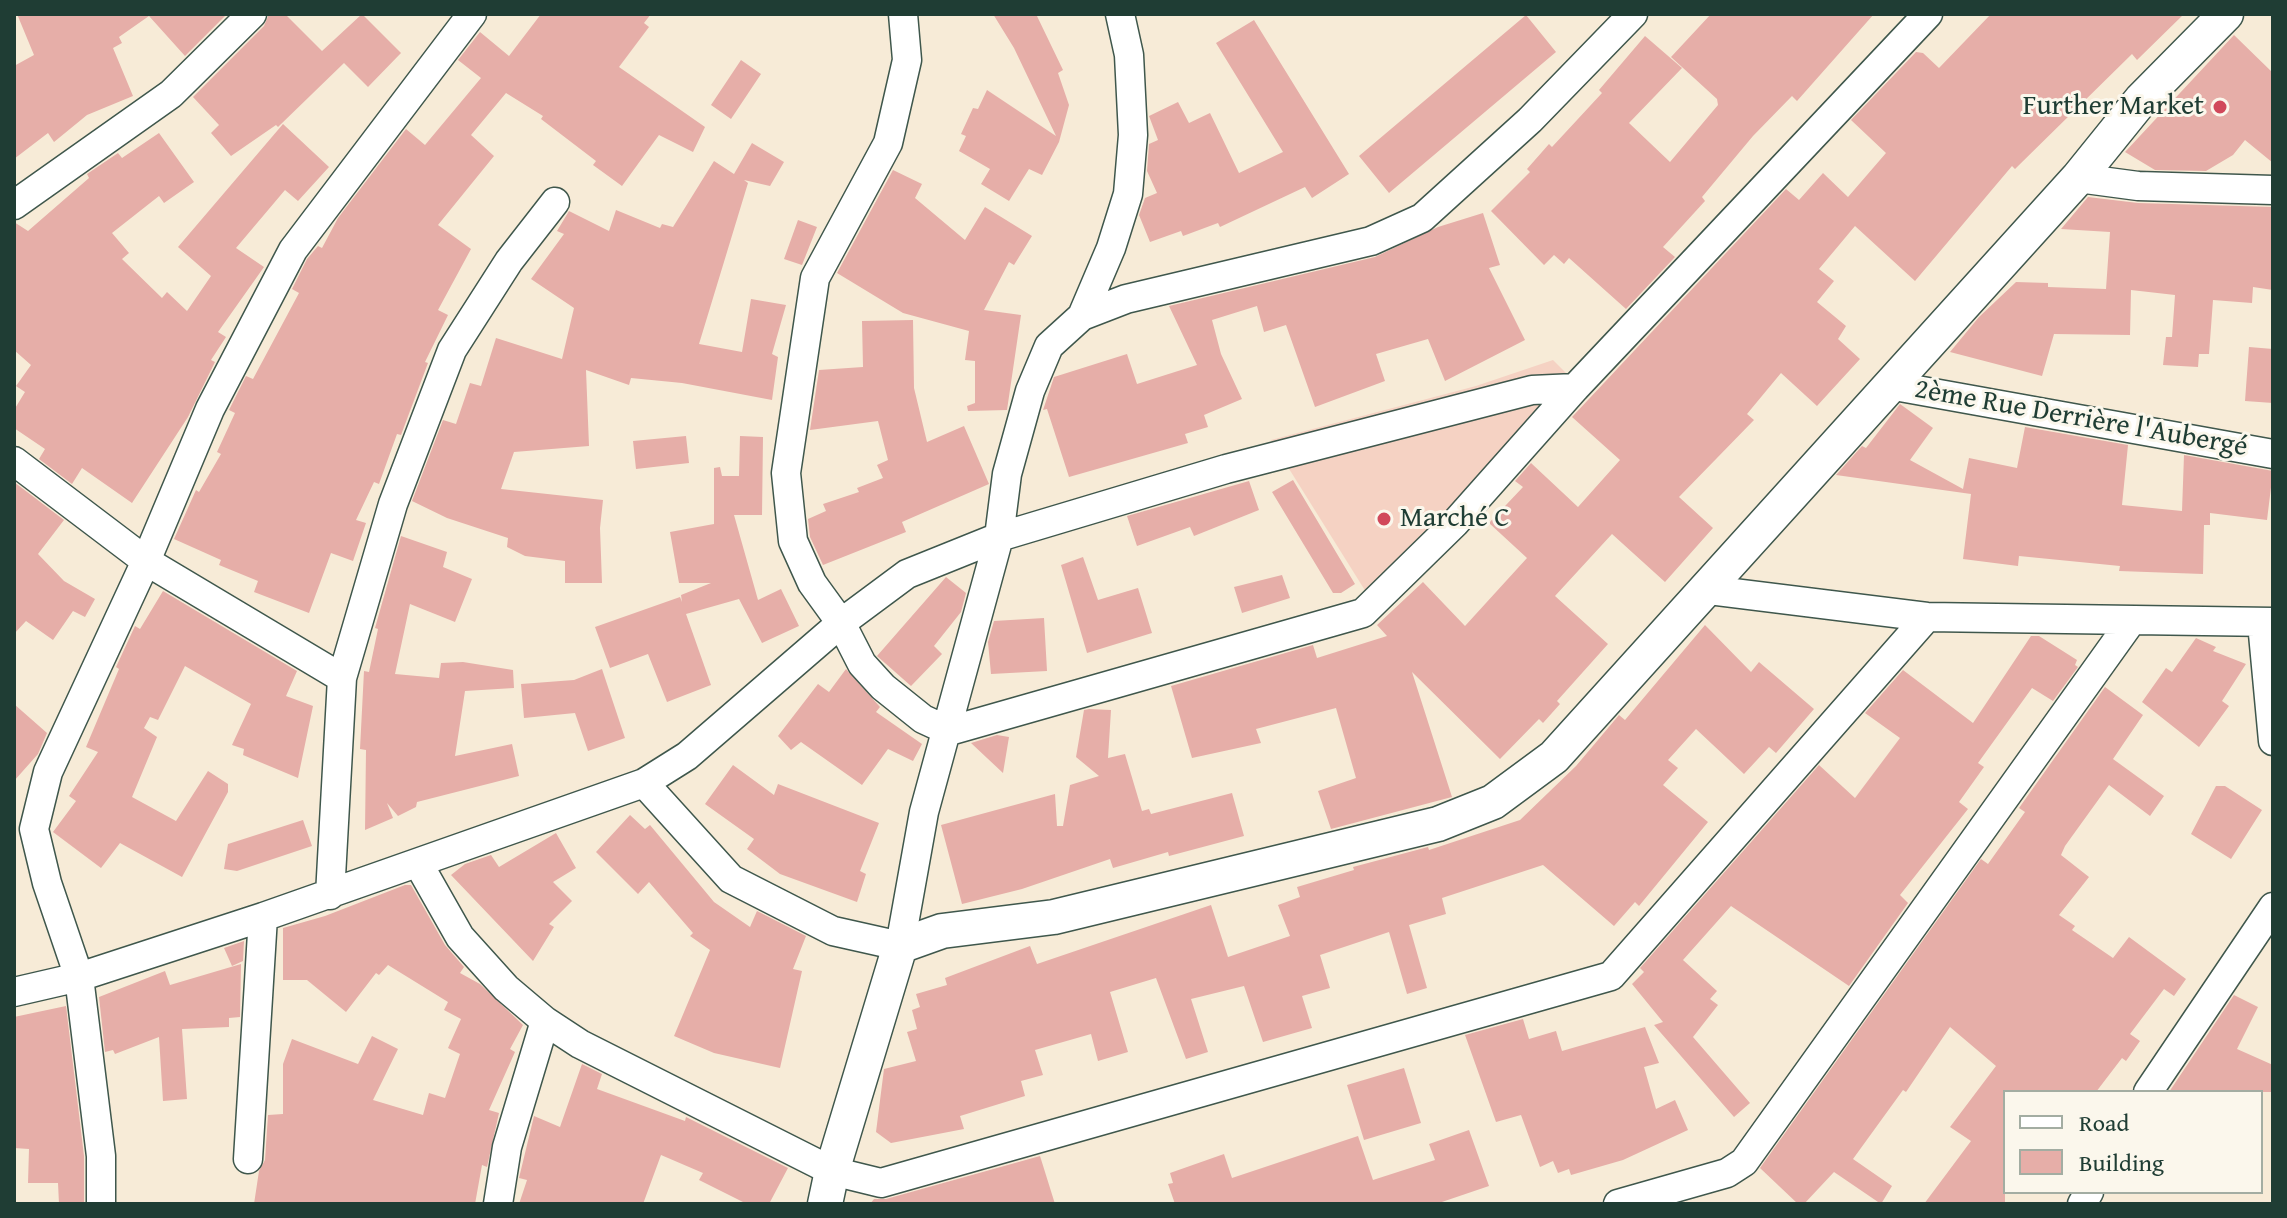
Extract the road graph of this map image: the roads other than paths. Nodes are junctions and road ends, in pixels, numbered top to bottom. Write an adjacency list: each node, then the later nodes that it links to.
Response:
1 (252, 14): 11 (street)
2 (472, 14): 18 (street)
3 (903, 14): 22 (street)
4 (1120, 14): 12 (street)
5 (1633, 14): 12 (street)
6 (1928, 14): 14 (street)
7 (2226, 14): 8 (street)
8 (2078, 178): 9 (street); 13 (street)
9 (2273, 190)
10 (555, 202): 24 (street)
11 (14, 205)
12 (1082, 316): 17 (street)
13 (1889, 385): 15 (street, 2ème Rue Derrière l'Aubergé); 19 (street)
14 (1575, 388): 17 (street); 25 (street)
15 (2273, 454)
16 (14, 461): 18 (street)
17 (999, 537): 22 (street); 25 (street)
18 (146, 561): 24 (street); 33 (street)
19 (1709, 590): 20 (street); 32 (street)
20 (1927, 617): 21 (street); 38 (street)
21 (2132, 620): 23 (street); 41 (street)
22 (841, 623): 25 (street); 27 (street)
23 (2268, 623): 26 (street)
24 (342, 678): 29 (street)
25 (949, 731): 32 (street)
26 (2273, 741)
27 (644, 783): 28 (street); 32 (street)
28 (418, 863): 29 (street); 35 (street)
29 (330, 895): 31 (street)
30 (2273, 907): 36 (street)
31 (263, 917): 33 (street); 37 (street)
32 (900, 946): 38 (street)
33 (79, 977): 34 (street); 39 (street)
34 (14, 992)
35 (545, 1021): 38 (street); 40 (street)
36 (2149, 1090)
37 (248, 1159)
38 (828, 1188)
39 (101, 1204)
40 (498, 1204)
41 (1618, 1204)

